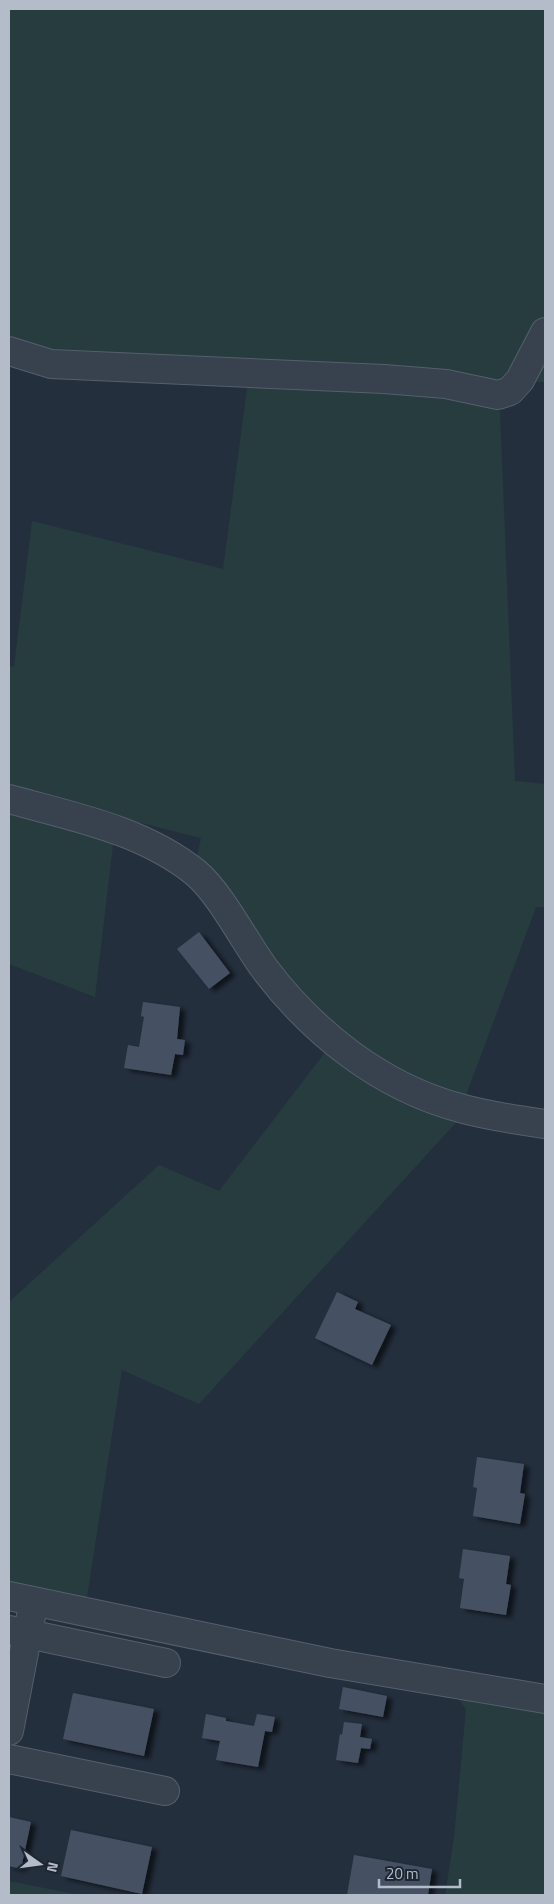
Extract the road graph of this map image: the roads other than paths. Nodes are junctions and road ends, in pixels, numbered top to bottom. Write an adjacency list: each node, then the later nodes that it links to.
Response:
1 (545, 332): 2 (lane)
2 (9, 351)
3 (9, 799): 4 (lane)
4 (545, 1124)
5 (21, 1599): 6 (lane); 8 (lane)
6 (18, 1632): 7 (lane); 9 (lane)
7 (166, 1663)
8 (545, 1699)
9 (9, 1731)
10 (9, 1759): 11 (lane)
11 (165, 1791)

